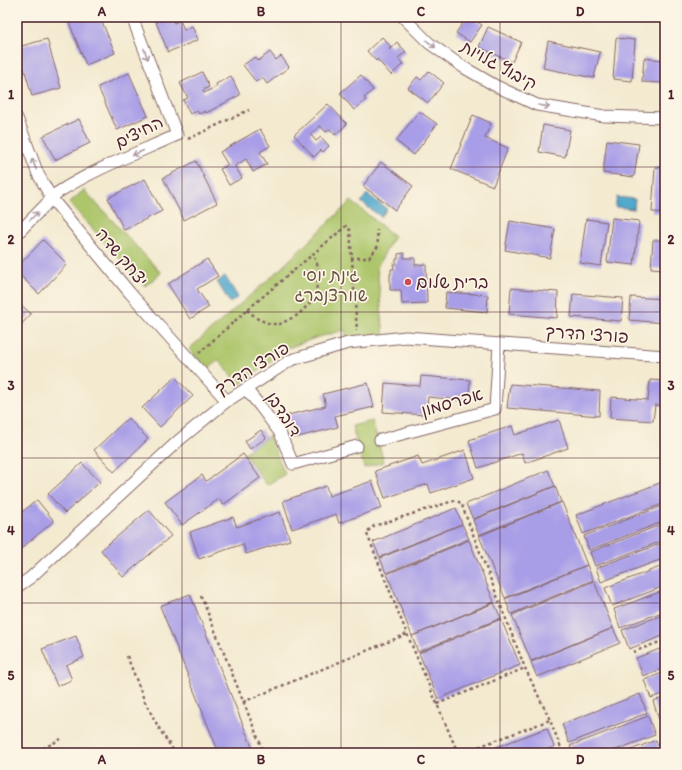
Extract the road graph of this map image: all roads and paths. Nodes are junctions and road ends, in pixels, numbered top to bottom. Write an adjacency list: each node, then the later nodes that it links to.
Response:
1 (132, 17): 6 (street, החיצים, one-way to 6)
2 (403, 17): 5 (street, קיבוץ גלויות, one-way to 5)
3 (249, 110): 6 (path)
4 (17, 118): 7 (street, יצחק שדה, one-way to 4)
5 (665, 118)
6 (177, 135): 7 (street, החיצים, one-way to 7)
7 (52, 199): 9 (street, החיצים, one-way to 7); 16 (street, יצחק שדה)
8 (377, 230): 11 (path)
9 (17, 234)
10 (313, 254): 11 (path); 12 (path); 12 (path)
11 (352, 258): 13 (path)
12 (247, 310): 16 (path)
13 (359, 342): 14 (street, פורצי הדרך); 17 (street, פורצי הדרך)
14 (499, 344): 15 (street, פורצי הדרך); 19 (street, אפרסמון)
15 (665, 356)
16 (191, 360): 18 (street, יצחק שדה)
17 (246, 389): 18 (street, פורצי הדרך); 20 (street, דובדבן)
18 (227, 401): 21 (street, פורצי הדרך)
19 (380, 440)
20 (357, 446)
21 (17, 587)
22 (201, 596): 28 (path)
23 (406, 634): 27 (path); 28 (path); 29 (path)
24 (665, 640): 25 (path)
25 (633, 652)
26 (128, 656): 33 (path)
27 (525, 668): 29 (path); 30 (path)
28 (243, 702): 34 (path)
29 (437, 704): 35 (path)
30 (550, 720): 36 (path); 37 (path)
31 (61, 739): 32 (path)
32 (39, 753)
33 (175, 753)
34 (264, 753)
35 (458, 753)
36 (462, 753)
37 (563, 753)

